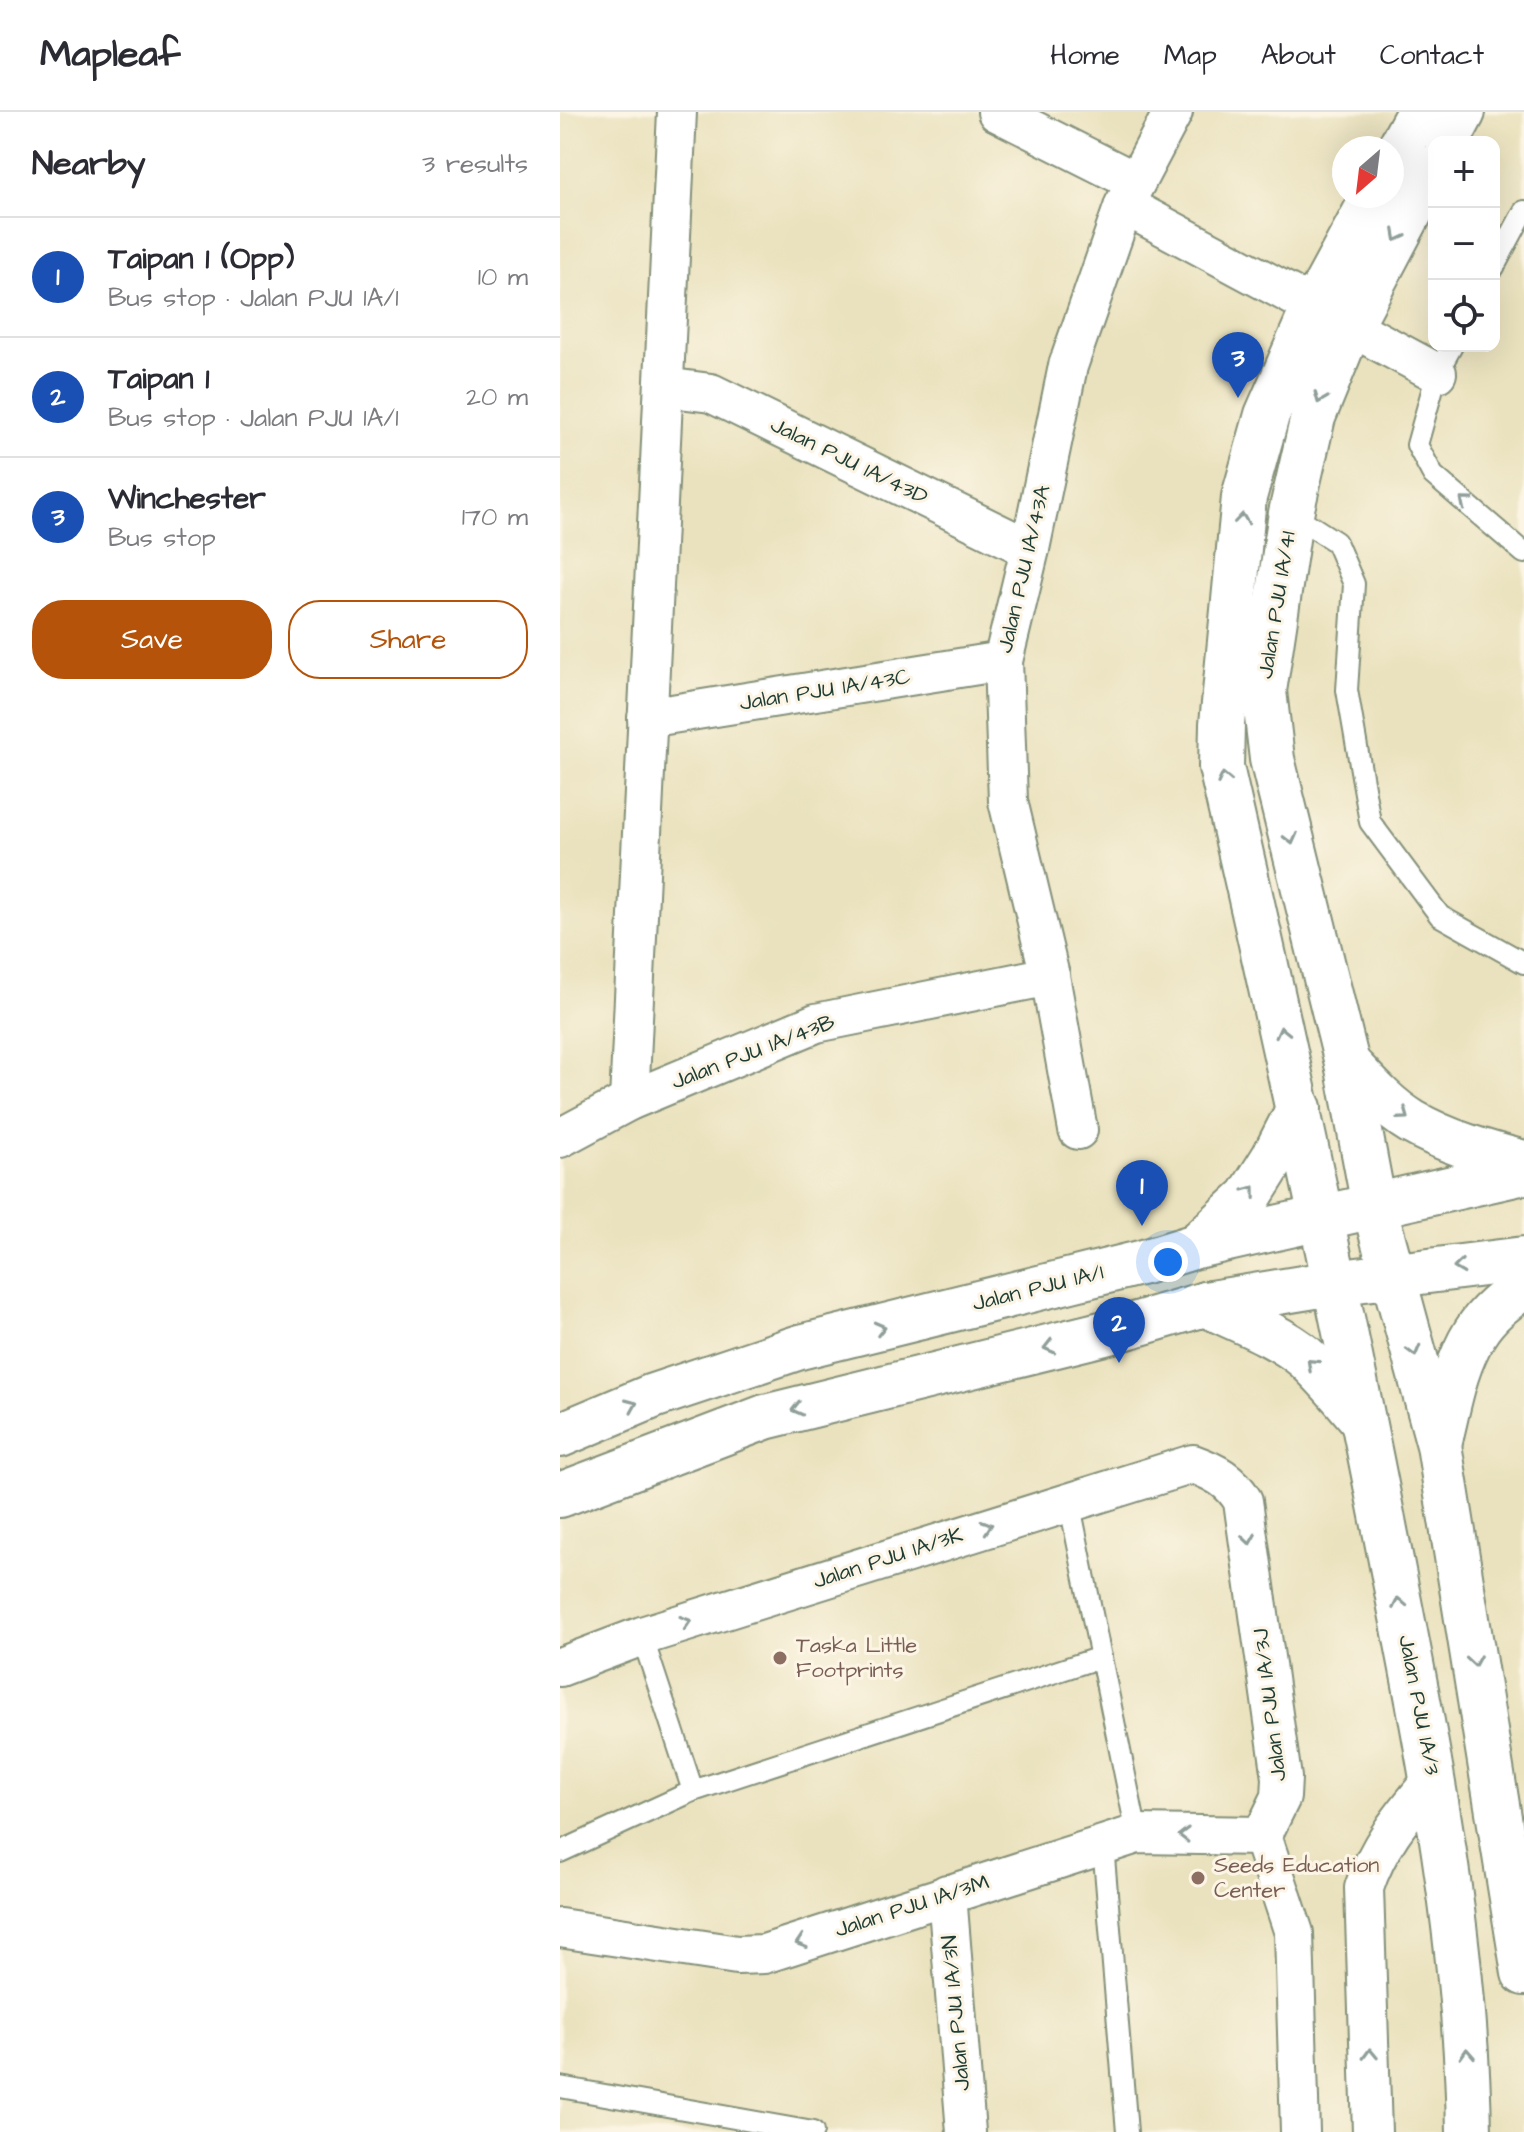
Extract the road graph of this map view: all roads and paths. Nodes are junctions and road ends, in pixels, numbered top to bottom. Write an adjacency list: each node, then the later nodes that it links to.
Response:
1 (677, 112): 15 (street)
2 (997, 112): 9 (street)
3 (1173, 112): 9 (street, Jalan PJU 1A/43A)
4 (1419, 112): 7 (street)
5 (1463, 112): 6 (street)
6 (1450, 136)
7 (1404, 140)
8 (1428, 176): 13 (street, Jalan PJU 1A/41, one-way to 13)
9 (1130, 194): 13 (street); 17 (street, Jalan PJU 1A/43A)
10 (1370, 208): 13 (street, Jalan PJU 1A/41)
11 (1524, 211): 12 (lane)
12 (1500, 256)
13 (1332, 316): 14 (street); 16 (street, Jalan PJU 1A/41, one-way to 16); 25 (street, Jalan PJU 1A/41, one-way to 13)
14 (1445, 360): 18 (lane, one-way to 14)
15 (664, 387): 17 (street, Jalan PJU 1A/43D); 20 (street)
16 (1291, 513): 21 (lane); 23 (street, Jalan PJU 1A/41, one-way to 23)
17 (1030, 549): 19 (street, Jalan PJU 1A/43A)
18 (1524, 553)
19 (1003, 661): 20 (street, Jalan PJU 1A/43C); 22 (street, Jalan PJU 1A/43A)
20 (647, 718): 24 (street)
21 (1524, 963)
22 (1050, 976): 24 (street, Jalan PJU 1A/43B); 26 (street, Jalan PJU 1A/43A)
23 (1347, 1063): 28 (street, one-way to 28); 30 (street, Jalan PJU 1A/41)
24 (629, 1101): 27 (street, Jalan PJU 1A/43B)
25 (1299, 1108): 31 (street, Jalan PJU 1A/41); 32 (street, one-way to 25)
26 (1078, 1130)
27 (560, 1138)
28 (1524, 1163)
29 (1524, 1172): 30 (street, Jalan PJU 1A/1)
30 (1374, 1206): 31 (street, Jalan PJU 1A/1); 34 (street, Jalan PJU 1A/41)
31 (1319, 1218): 32 (street, Jalan PJU 1A/1); 35 (street, Jalan PJU 1A/41)
32 (1196, 1246): 39 (street, Jalan PJU 1A/1, one-way to 32)
33 (1524, 1259): 34 (street, one-way to 34)
34 (1393, 1276): 35 (street); 40 (street, one-way to 40)
35 (1333, 1283): 37 (street); 38 (street, Jalan PJU 1A/3)
36 (1524, 1286): 40 (street)
37 (1205, 1304): 38 (street, one-way to 37); 42 (street, one-way to 42)
38 (1364, 1422): 47 (street, Jalan PJU 1A/3, one-way to 38)
39 (560, 1435)
40 (1439, 1445): 54 (street, one-way to 54)
41 (1217, 1473): 43 (street, Jalan PJU 1A/3K); 49 (street, Jalan PJU 1A/3J, one-way to 49)
42 (560, 1495)
43 (1069, 1501): 44 (street, Jalan PJU 1A/3K, one-way to 43); 45 (lane)
44 (642, 1636): 46 (street, Jalan PJU 1A/3K); 48 (lane)
45 (1101, 1657): 48 (lane); 50 (lane)
46 (560, 1667)
47 (1434, 1778): 60 (street, one-way to 47); 61 (street, Jalan PJU 1A/3, one-way to 47)
48 (693, 1791): 51 (lane)
49 (1262, 1836): 50 (street, Jalan PJU 1A/3M, one-way to 50); 59 (street)
50 (1120, 1839): 52 (street, Jalan PJU 1A/3M); 58 (lane)
51 (560, 1852)
52 (947, 1894): 53 (street, Jalan PJU 1A/3M, one-way to 53); 57 (street, Jalan PJU 1A/3N)
53 (560, 1928)
54 (1524, 1973)
55 (560, 2087): 56 (lane)
56 (813, 2132)
57 (966, 2132)
58 (1127, 2132)
59 (1300, 2132)
60 (1372, 2132)
61 (1469, 2132)

